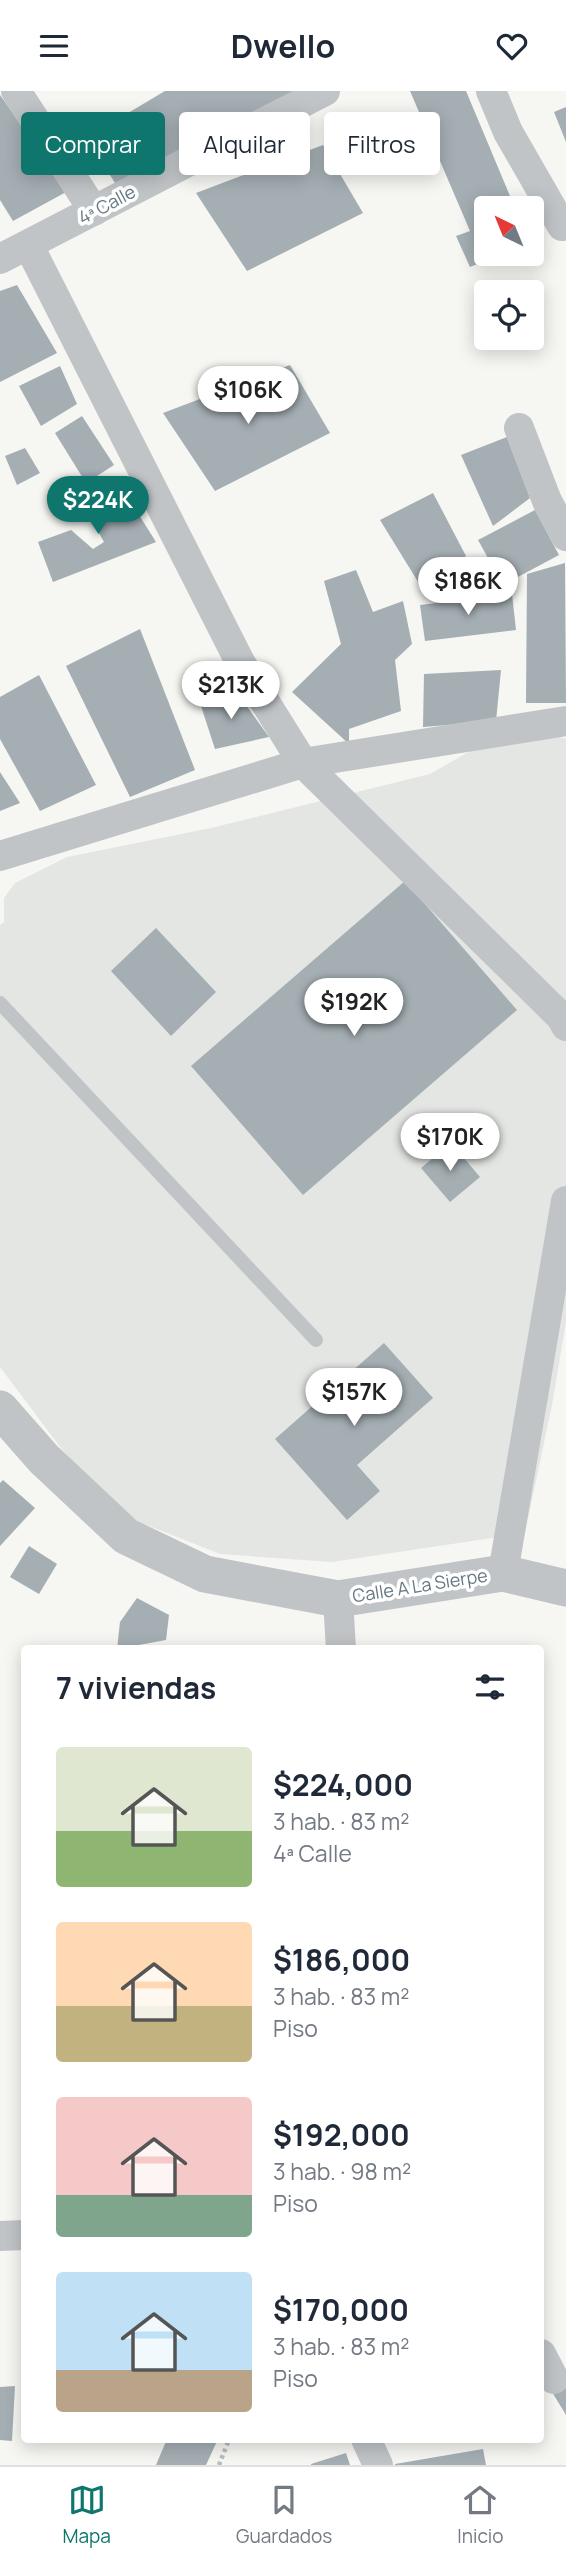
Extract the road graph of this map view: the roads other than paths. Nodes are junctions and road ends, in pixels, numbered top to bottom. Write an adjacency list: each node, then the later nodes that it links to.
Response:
1 (16, 91): 5 (street)
2 (22, 91): 5 (street)
3 (325, 91): 5 (street, 4ª Calle)
4 (491, 91): 6 (street)
5 (94, 211): 7 (street, 4ª Calle)
6 (562, 226)
7 (29, 246): 8 (street, 4ª Calle); 13 (street)
8 (0, 260)
9 (519, 428): 10 (street)
10 (556, 496): 11 (street)
11 (566, 535)
12 (566, 721): 13 (street)
13 (303, 763): 14 (street); 16 (street)
14 (0, 856)
15 (0, 1003): 18 (lane)
16 (566, 1026)
17 (566, 1201): 20 (street)
18 (316, 1340)
19 (0, 1409): 22 (street, Calle A La Sierpe)
20 (503, 1573): 21 (street, Calle A La Sierpe); 22 (street, Calle A La Sierpe)
21 (566, 1588)
22 (338, 1599): 23 (street)
23 (341, 1645)
24 (21, 2235): 25 (street)
25 (0, 2236)
26 (368, 2443): 27 (street)
27 (378, 2465)

